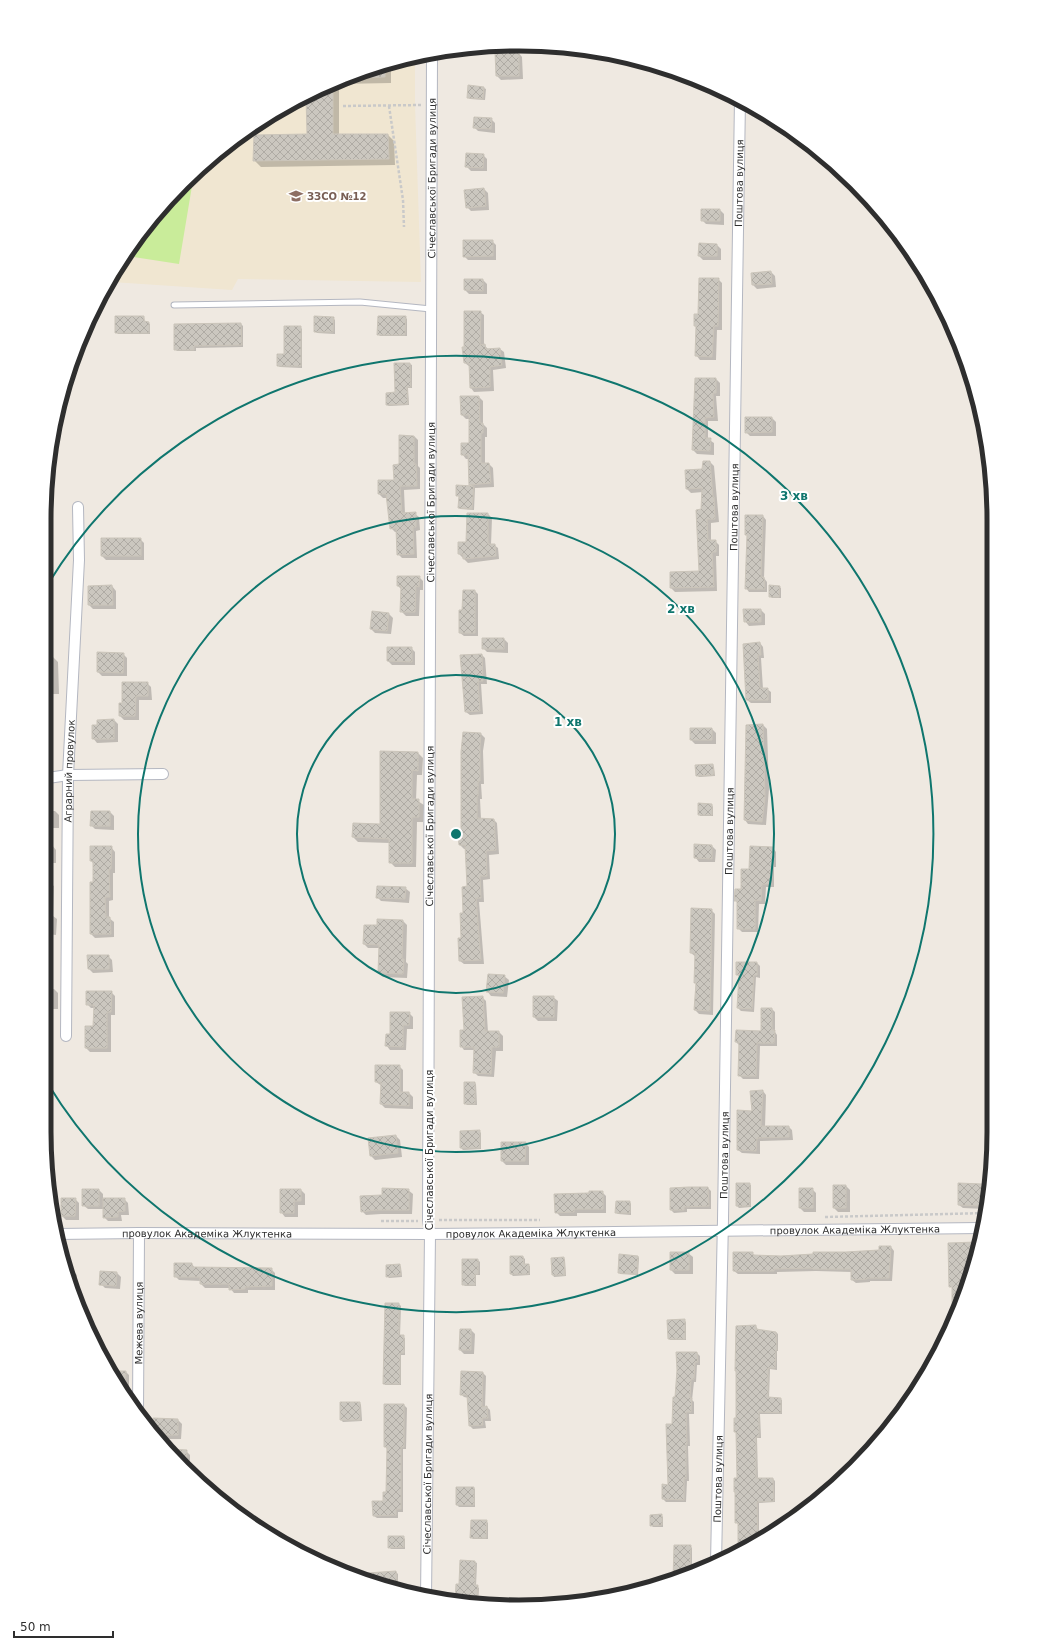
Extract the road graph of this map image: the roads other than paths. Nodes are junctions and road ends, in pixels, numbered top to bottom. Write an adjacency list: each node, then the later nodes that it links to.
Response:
1 (432, 59): 4 (street, Січеславської Бригади вулиця)
2 (740, 107): 12 (street, Поштова вулиця)
3 (174, 305): 4 (lane)
4 (431, 309): 14 (street, Січеславської Бригади вулиця)
5 (78, 507): 7 (street, Аграрний провулок)
6 (163, 774): 7 (street)
7 (68, 775): 8 (street); 9 (street, Аграрний провулок)
8 (51, 778)
9 (66, 1036)
10 (977, 1228): 12 (street, провулок Академіка Жлуктенка)
11 (139, 1232): 13 (street, провулок Академіка Жлуктенка); 14 (street, провулок Академіка Жлуктенка); 15 (street, Межева вулиця)
12 (722, 1232): 14 (street, провулок Академіка Жлуктенка); 16 (street, Поштова вулиця)
13 (63, 1234)
14 (430, 1234): 17 (street, Січеславської Бригади вулиця)
15 (138, 1403)
16 (716, 1556)
17 (426, 1591)

